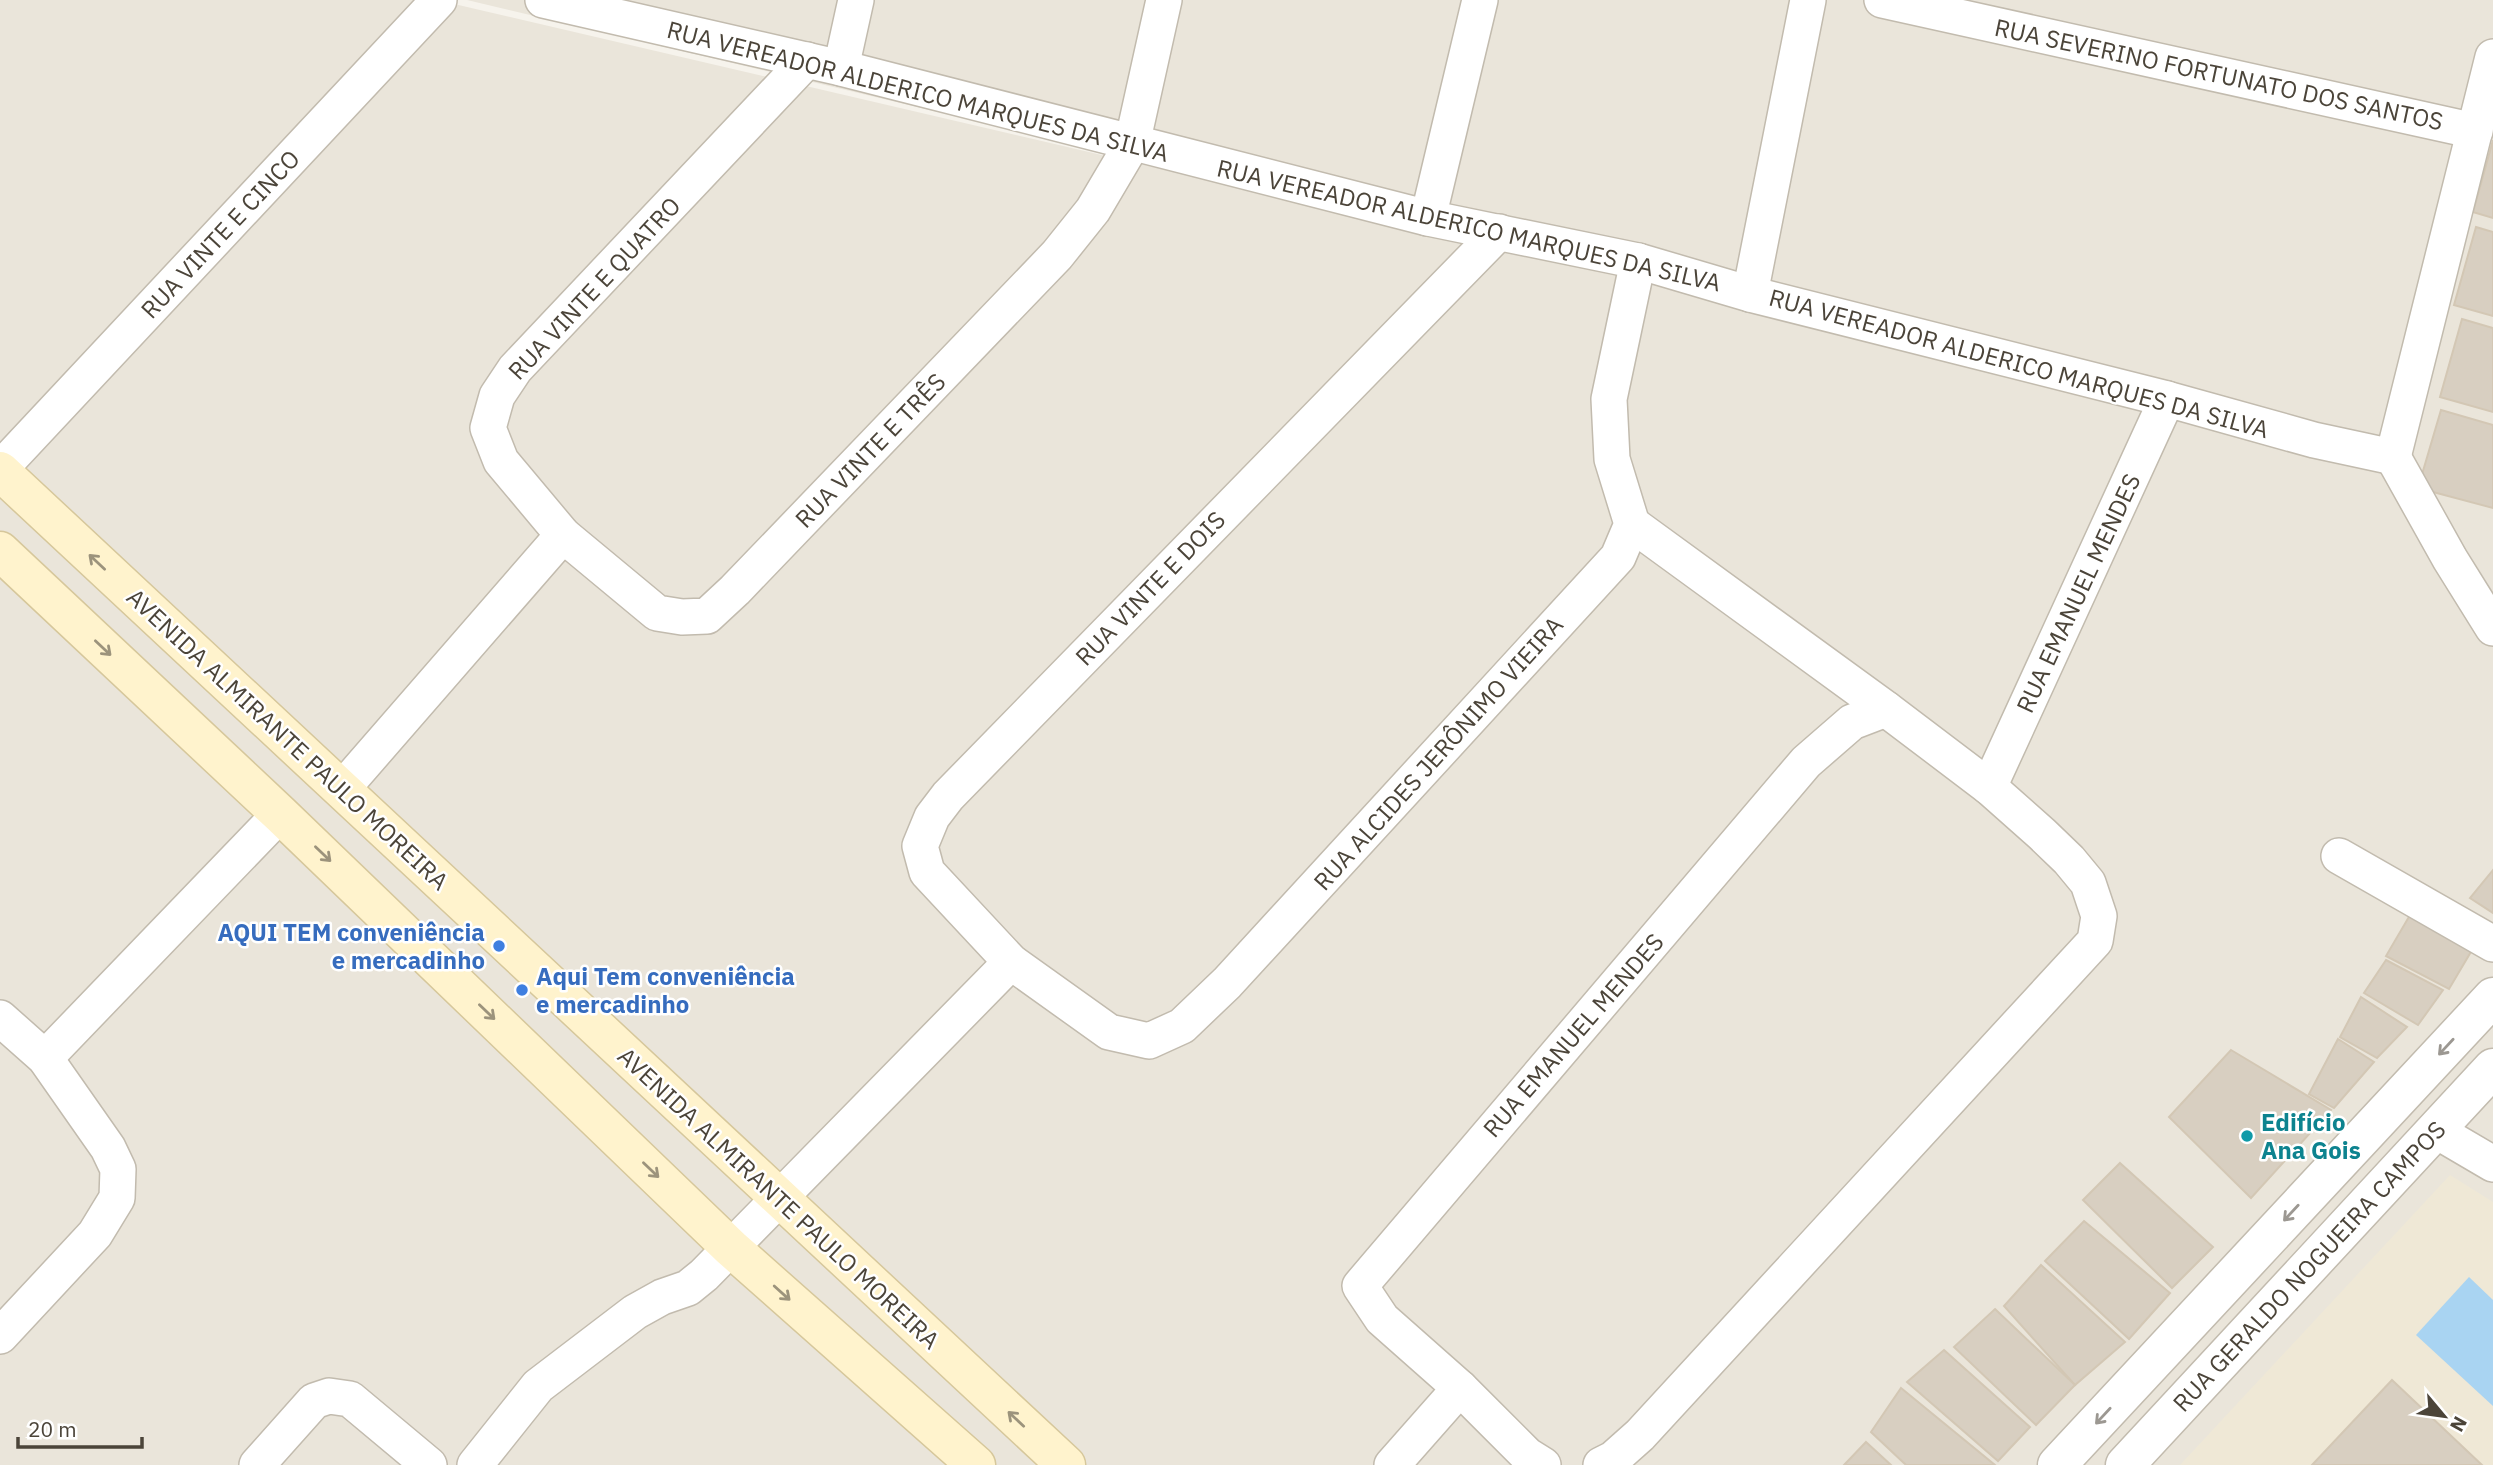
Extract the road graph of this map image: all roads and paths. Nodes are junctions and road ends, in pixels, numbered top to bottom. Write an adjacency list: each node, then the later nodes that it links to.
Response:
1 (439, 0): 19 (street, RUA VINTE E CINCO)
2 (543, 0): 9 (street, RUA VEREADOR ALDERICO MARQUES DA SILVA)
3 (856, 0): 10 (street)
4 (1164, 0): 12 (street, RUA VINTE E TRÊS)
5 (1480, 0): 13 (street)
6 (1808, 0): 16 (street)
7 (1882, 0): 11 (street, RUA SEVERINO FORTUNATO DOS SANTOS)
8 (2493, 57): 11 (street)
9 (807, 60): 10 (street, RUA VEREADOR ALDERICO MARQUES DA SILVA); 21 (street, RUA VINTE E QUATRO)
10 (841, 68): 12 (street, RUA VEREADOR ALDERICO MARQUES DA SILVA)
11 (2475, 131): 18 (street)
12 (1132, 144): 13 (street, RUA VEREADOR ALDERICO MARQUES DA SILVA); 21 (street, RUA VINTE E TRÊS)
13 (1428, 218): 14 (street, RUA VEREADOR ALDERICO MARQUES DA SILVA)
14 (1499, 232): 15 (street, RUA VEREADOR ALDERICO MARQUES DA SILVA); 30 (street, RUA VINTE E DOIS)
15 (1639, 261): 16 (street, RUA VEREADOR ALDERICO MARQUES DA SILVA); 20 (street)
16 (1750, 293): 17 (street, RUA VEREADOR ALDERICO MARQUES DA SILVA)
17 (2167, 399): 18 (street, RUA VEREADOR ALDERICO MARQUES DA SILVA); 25 (street, RUA EMANUEL MENDES)
18 (2393, 457): 23 (street)
19 (0, 470): 26 (main road, AVENIDA ALMIRANTE PAULO MOREIRA, one-way to 19)
20 (1632, 524): 24 (street); 30 (street, RUA ALCIDES JERÔNIMO VIEIRA)
21 (563, 536): 26 (street)
22 (0, 551): 27 (main road, one-way to 27)
23 (2493, 628)
24 (1886, 709): 25 (street); 40 (street, RUA EMANUEL MENDES)
25 (1989, 787): 50 (street)
26 (342, 789): 37 (main road, AVENIDA ALMIRANTE PAULO MOREIRA)
27 (280, 814): 33 (street); 38 (main road, one-way to 38)
28 (2339, 856): 29 (street)
29 (2493, 944)
30 (1011, 962): 37 (street)
31 (2493, 997): 41 (street, RUA GERALDO NOGUEIRA CAMPOS, one-way to 41)
32 (0, 1018): 33 (street)
33 (45, 1058): 39 (street)
34 (2493, 1068): 35 (street, RUA GERALDO NOGUEIRA CAMPOS)
35 (2435, 1130): 36 (street); 42 (street, RUA GERALDO NOGUEIRA CAMPOS)
36 (2493, 1164)
37 (779, 1200): 38 (street); 47 (main road, AVENIDA ALMIRANTE PAULO MOREIRA, one-way to 37)
38 (731, 1248): 45 (street); 46 (main road, one-way to 46)
39 (0, 1336)
40 (1460, 1388): 48 (street); 49 (street, RUA EMANUEL MENDES)
41 (2128, 1388): 42 (street); 51 (street, RUA GERALDO NOGUEIRA CAMPOS, one-way to 51)
42 (2164, 1422): 52 (street, RUA GERALDO NOGUEIRA CAMPOS)
43 (257, 1465): 44 (street)
44 (429, 1465)
45 (475, 1465)
46 (976, 1465)
47 (1066, 1465)
48 (1392, 1465)
49 (1543, 1465)
50 (1601, 1465)
51 (2057, 1465)
52 (2125, 1465)

